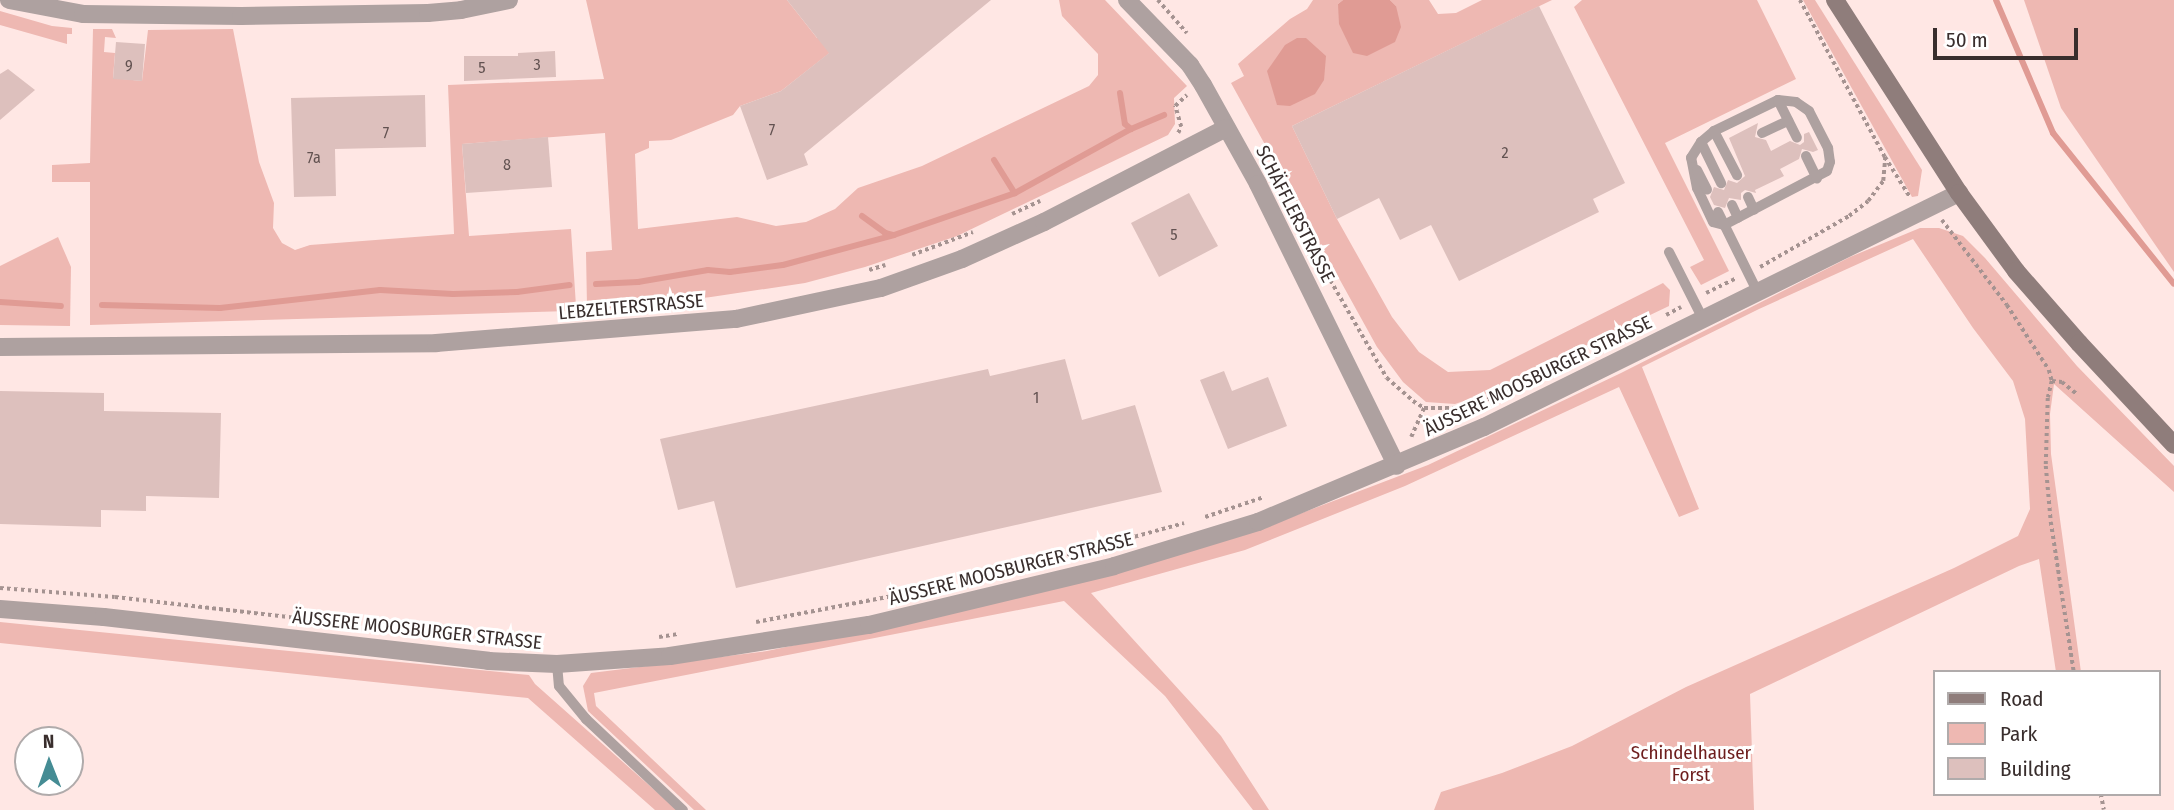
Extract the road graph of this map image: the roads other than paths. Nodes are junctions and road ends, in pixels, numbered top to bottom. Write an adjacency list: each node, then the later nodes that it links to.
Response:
1 (9, 0): 2 (street)
2 (509, 0)
3 (1127, 0): 7 (street, SCHÄFFLERSTRASSE)
4 (1835, 0): 18 (main road)
5 (1777, 100): 6 (lane); 8 (lane); 15 (lane)
6 (1788, 121): 9 (lane); 10 (lane)
7 (1226, 128): 28 (street, LEBZELTERSTRASSE); 30 (street, SCHÄFFLERSTRASSE)
8 (1714, 131): 11 (lane); 14 (lane)
9 (1762, 133)
10 (1797, 138)
11 (1701, 142): 13 (lane); 16 (lane)
12 (1806, 156): 15 (lane)
13 (1691, 158): 17 (lane); 24 (lane)
14 (1737, 175)
15 (1817, 178): 21 (lane)
16 (1721, 183)
17 (1707, 190)
18 (1959, 193): 26 (street, ÄUSSERE MOOSBURGER STRASSE); 29 (main road)
19 (1748, 197): 21 (lane)
20 (1732, 205): 23 (lane)
21 (1754, 210): 23 (lane)
22 (1718, 212): 24 (lane)
23 (1738, 218): 24 (lane)
24 (1724, 225): 26 (lane)
25 (1669, 252): 27 (lane)
26 (1757, 291): 27 (street, ÄUSSERE MOOSBURGER STRASSE)
27 (1703, 319): 30 (street, ÄUSSERE MOOSBURGER STRASSE)
28 (0, 347)
29 (2174, 445)
30 (1397, 466): 32 (street, ÄUSSERE MOOSBURGER STRASSE)
31 (0, 609): 32 (street, ÄUSSERE MOOSBURGER STRASSE)
32 (556, 664): 33 (lane)
33 (683, 810)

